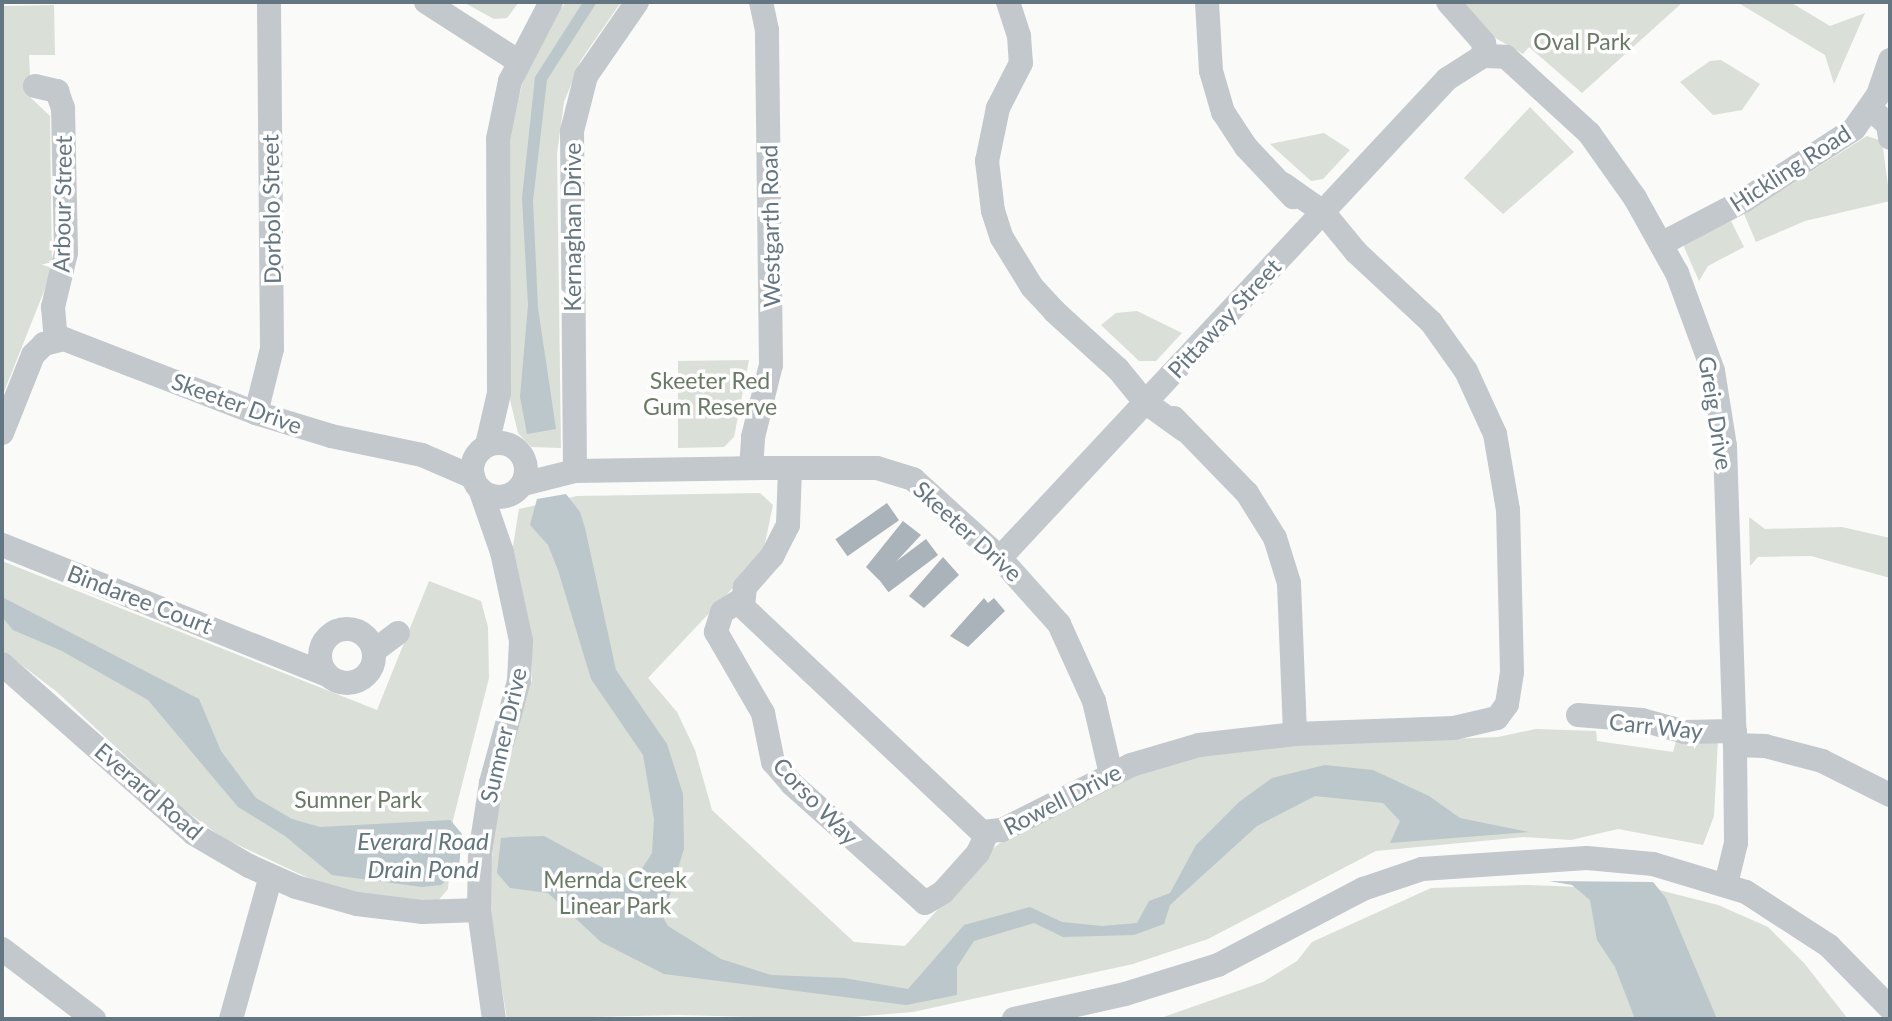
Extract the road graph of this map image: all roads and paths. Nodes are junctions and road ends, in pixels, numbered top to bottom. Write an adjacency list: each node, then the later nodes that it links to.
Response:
1 (269, 2): 22 (street, Dorbolo Street)
2 (426, 2): 12 (street)
3 (551, 2): 12 (street)
4 (637, 2): 29 (street, Kernaghan Drive)
5 (761, 2): 10 (street, Westgarth Road)
6 (772, 2): 10 (street, Westgarth Road)
7 (1008, 2): 21 (street)
8 (1207, 2): 17 (street, Rowell Drive)
9 (1452, 7): 11 (street)
10 (767, 30): 27 (street, Westgarth Road)
11 (1480, 49): 17 (street, Pittaway Street); 18 (street, Greig Drive)
12 (521, 56): 20 (street)
13 (1890, 60): 15 (street, Hickling Road)
14 (35, 86): 19 (street, Arbour Street)
15 (1866, 113): 16 (street); 18 (street, Hickling Road)
16 (1890, 137)
17 (1318, 217): 21 (street, Pittaway Street); 43 (street, Rowell Drive)
18 (1659, 239): 44 (street, Greig Drive)
19 (56, 341): 22 (street, Skeeter Drive); 23 (street)
20 (499, 393): 24 (street); 25 (street)
21 (1149, 398): 34 (street, Pittaway Street); 43 (street)
22 (256, 414): 26 (street, Skeeter Drive)
23 (2, 433)
24 (484, 448): 25 (street); 26 (street, Skeeter Drive); 30 (street)
25 (522, 454): 29 (street, Skeeter Drive); 31 (street)
26 (422, 455): 30 (street, Skeeter Drive)
27 (757, 468): 28 (street, Skeeter Drive); 29 (street, Skeeter Drive)
28 (790, 468): 34 (street, Skeeter Drive); 35 (street)
29 (575, 471): 31 (street, Skeeter Drive)
30 (477, 483): 31 (street); 33 (street, Sumner Drive)
31 (520, 487): 33 (street, Sumner Drive)
32 (2, 545): 39 (street, Bindaree Court)
33 (502, 552): 50 (street, Sumner Drive)
34 (1000, 558): 45 (street, Skeeter Drive)
35 (741, 600): 47 (street, Rowell Drive); 47 (street, Corso Way)
36 (398, 633): 38 (street)
37 (323, 644): 38 (street, Bindaree Court); 39 (street, Bindaree Court); 41 (street)
38 (374, 651): 41 (street, Bindaree Court)
39 (279, 653): 41 (street, Bindaree Court)
40 (2, 664): 48 (street, Everard Road)
41 (327, 675)
42 (1578, 715): 44 (street, Carr Way)
43 (1295, 734): 45 (street, Rowell Drive)
44 (1735, 743): 46 (street, Carr Way); 49 (street, Greig Drive)
45 (1111, 774): 47 (street, Rowell Drive)
46 (1890, 795)
47 (987, 833)
48 (271, 877): 50 (street, Everard Road); 55 (street)
49 (1718, 881): 52 (street); 56 (street)
50 (479, 910): 53 (street, Sumner Drive)
51 (2, 949): 54 (street)
52 (1890, 1007)
53 (495, 1014)
54 (94, 1019)
55 (231, 1019)
56 (1014, 1019)

